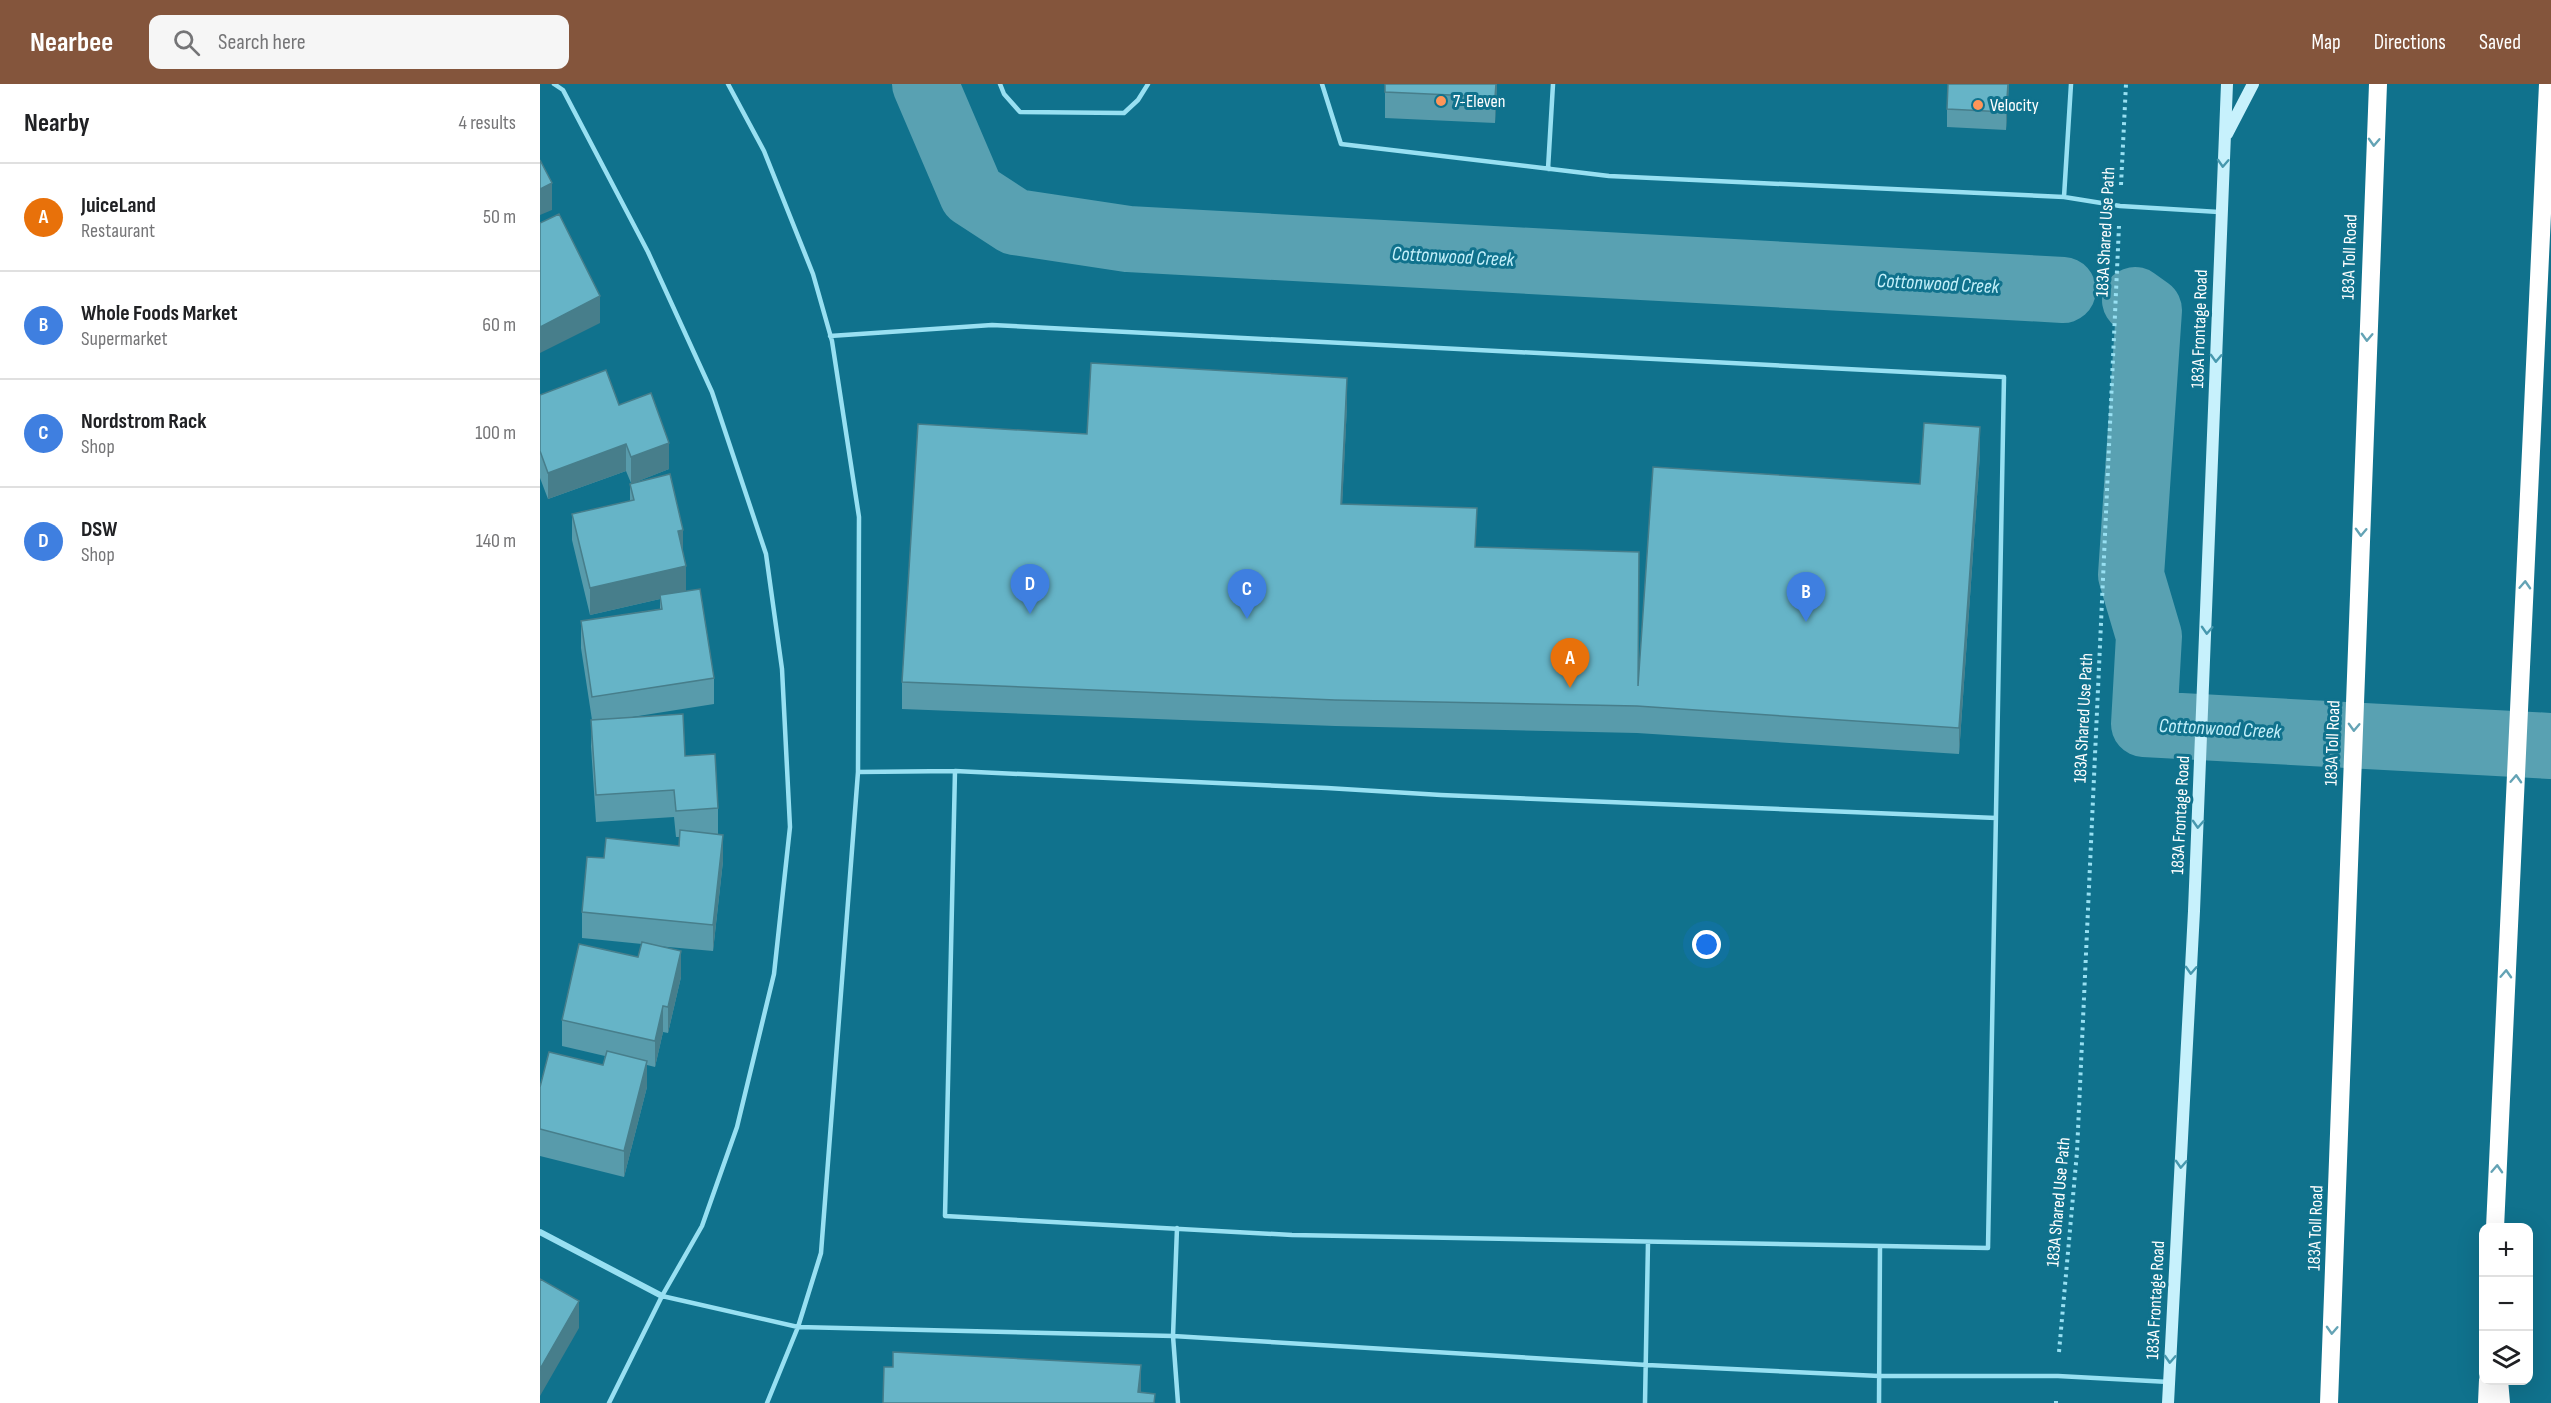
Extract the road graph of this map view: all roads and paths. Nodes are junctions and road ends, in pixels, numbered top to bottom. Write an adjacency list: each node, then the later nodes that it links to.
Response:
1 (554, 84): 27 (lane)
2 (728, 84): 18 (lane)
3 (1000, 84): 4 (lane)
4 (1148, 84)
5 (1322, 84): 14 (lane)
6 (1553, 84): 14 (lane)
7 (2071, 84): 15 (lane)
8 (2126, 84): 16 (path, 183A Shared Use Path)
9 (2227, 84): 13 (main road, 183A Frontage Road)
10 (2253, 84): 13 (main road)
11 (2378, 84): 42 (highway, 183A Toll Road, one-way to 42)
12 (2548, 84): 22 (highway, one-way to 12)
13 (2225, 138): 17 (main road, 183A Frontage Road, one-way to 17)
14 (1548, 169): 15 (lane)
15 (2064, 198): 16 (lane)
16 (2120, 206): 17 (lane); 30 (path, 183A Shared Use Path)
17 (2221, 213): 33 (main road, 183A Frontage Road, one-way to 33)
18 (830, 336): 20 (lane); 21 (lane)
19 (955, 771): 20 (lane); 21 (lane); 23 (lane)
20 (858, 772): 28 (lane)
21 (1996, 818): 26 (lane)
22 (2495, 1223)
23 (1177, 1228): 25 (lane); 29 (lane)
24 (540, 1232): 27 (street)
25 (1648, 1242): 26 (lane); 31 (lane)
26 (1880, 1246): 32 (lane)
27 (662, 1296): 28 (lane); 36 (lane)
28 (798, 1327): 29 (lane); 37 (lane)
29 (1173, 1336): 31 (lane); 38 (lane)
30 (2058, 1352)
31 (1647, 1365): 32 (lane); 39 (lane)
32 (1879, 1376): 33 (lane); 40 (lane)
33 (2169, 1382): 41 (main road, 183A Frontage Road)
34 (2488, 1385): 43 (highway)
35 (2499, 1385): 44 (highway)
36 (609, 1403)
37 (767, 1403)
38 (1178, 1403)
39 (1645, 1403)
40 (1879, 1403)
41 (2168, 1403)
42 (2329, 1403)
43 (2487, 1403)
44 (2501, 1403)

